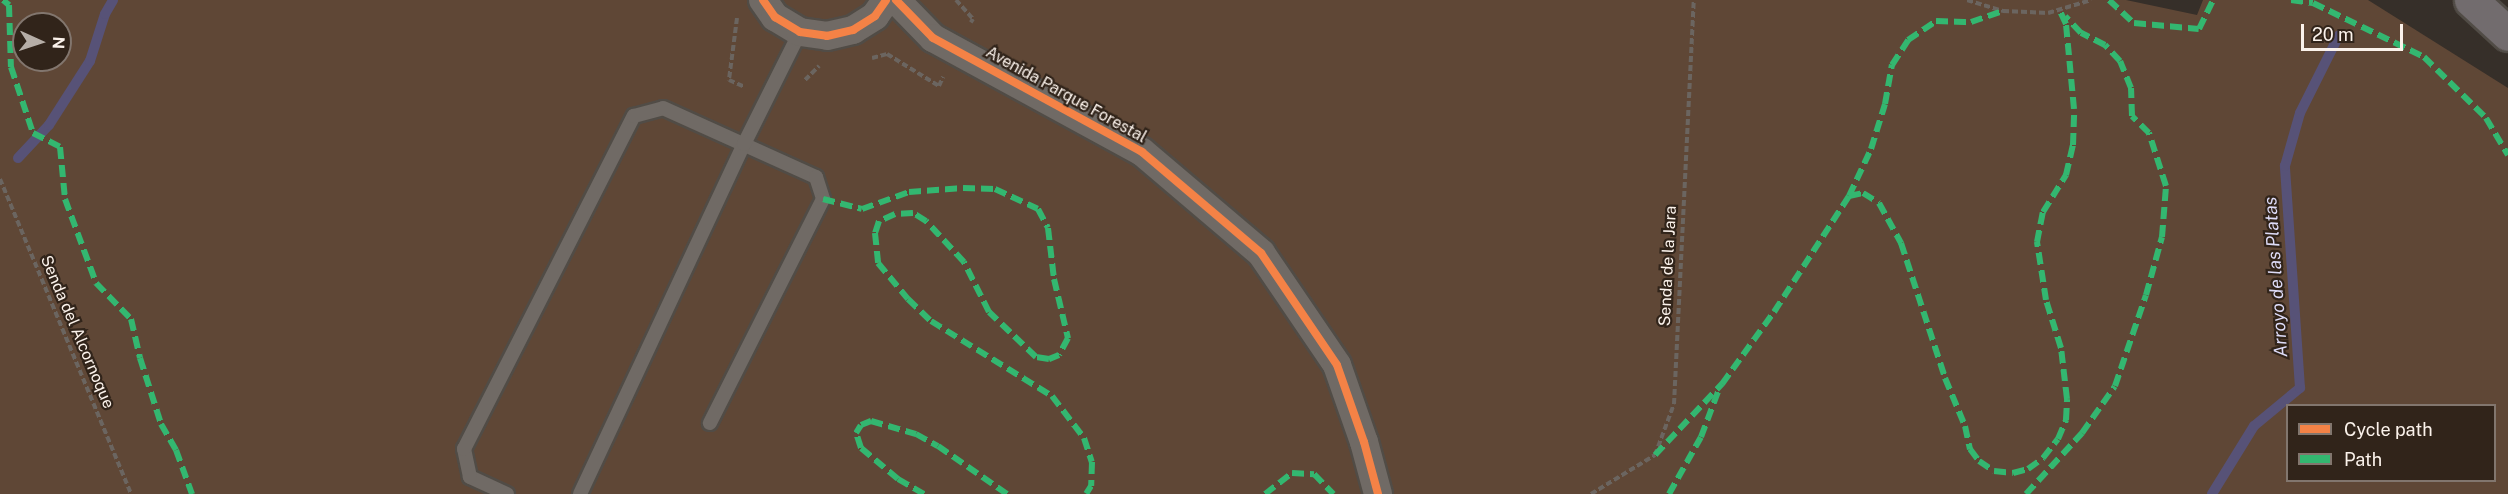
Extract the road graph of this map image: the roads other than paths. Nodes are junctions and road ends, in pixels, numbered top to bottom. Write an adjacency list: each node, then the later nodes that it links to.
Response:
1 (763, 0): 5 (street)
2 (886, 0): 5 (street)
3 (897, 0): 11 (street, Avenida Parque Forestal)
4 (2472, 0): 6 (highway)
5 (800, 32): 7 (lane)
6 (2508, 34)
7 (744, 144): 8 (lane); 9 (lane); 10 (lane)
8 (710, 423)
9 (507, 494)
10 (580, 494)
11 (1378, 494)

